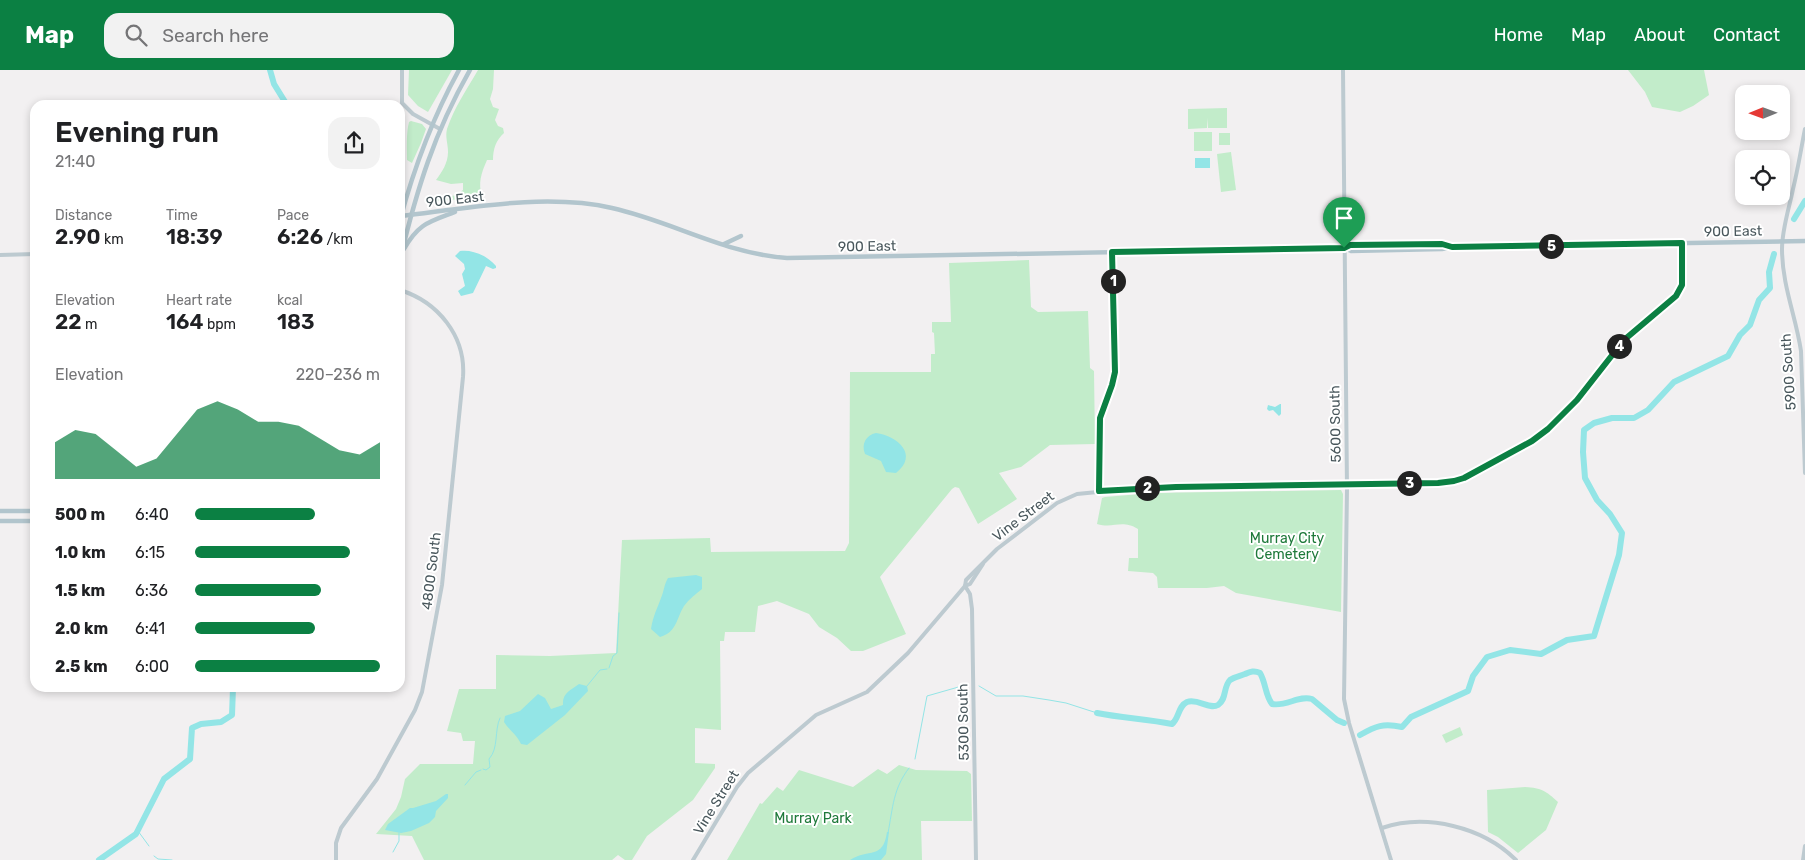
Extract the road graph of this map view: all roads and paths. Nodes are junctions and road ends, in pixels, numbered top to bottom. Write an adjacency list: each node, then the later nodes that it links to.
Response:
1 (402, 70): 5 (street)
2 (459, 70): 7 (main road)
3 (470, 70): 9 (main road)
4 (1344, 70): 20 (street, 5600 South)
5 (402, 100)
6 (405, 106): 7 (street)
7 (432, 125): 9 (street); 10 (main road)
8 (1805, 128): 17 (street)
9 (440, 129): 12 (main road)
10 (405, 202)
11 (460, 209): 12 (main road, 900 East); 19 (main road, 900 East); 21 (main road)
12 (410, 215): 13 (main road, 900 East); 15 (main road)
13 (405, 216)
14 (741, 236): 19 (main road)
15 (405, 238)
16 (1805, 241): 17 (main road, 900 East)
17 (1782, 242): 18 (main road, 900 East); 26 (street, 5900 South)
18 (1682, 243): 20 (main road, 900 East); 27 (street, Vine Street)
19 (723, 244): 22 (main road, 900 East)
20 (1344, 248): 22 (main road, 900 East); 27 (street, 5600 South)
21 (405, 249)
22 (1112, 252): 28 (street)
23 (30, 254): 24 (street)
24 (0, 255)
25 (405, 293): 36 (street, 4800 South)
26 (1805, 473)
27 (1347, 484): 28 (street, Vine Street); 34 (street, 5600 South)
28 (1099, 491): 33 (street, Vine Street)
29 (0, 511): 30 (main road)
30 (30, 511)
31 (0, 521): 32 (main road)
32 (30, 521)
33 (965, 586): 37 (street, Vine Street); 38 (street, 5300 South)
34 (1382, 828): 39 (street, 5600 South); 40 (street)
35 (1805, 846): 41 (street)
36 (336, 860)
37 (694, 860)
38 (976, 860)
39 (1392, 860)
40 (1516, 860)
41 (1803, 860)

